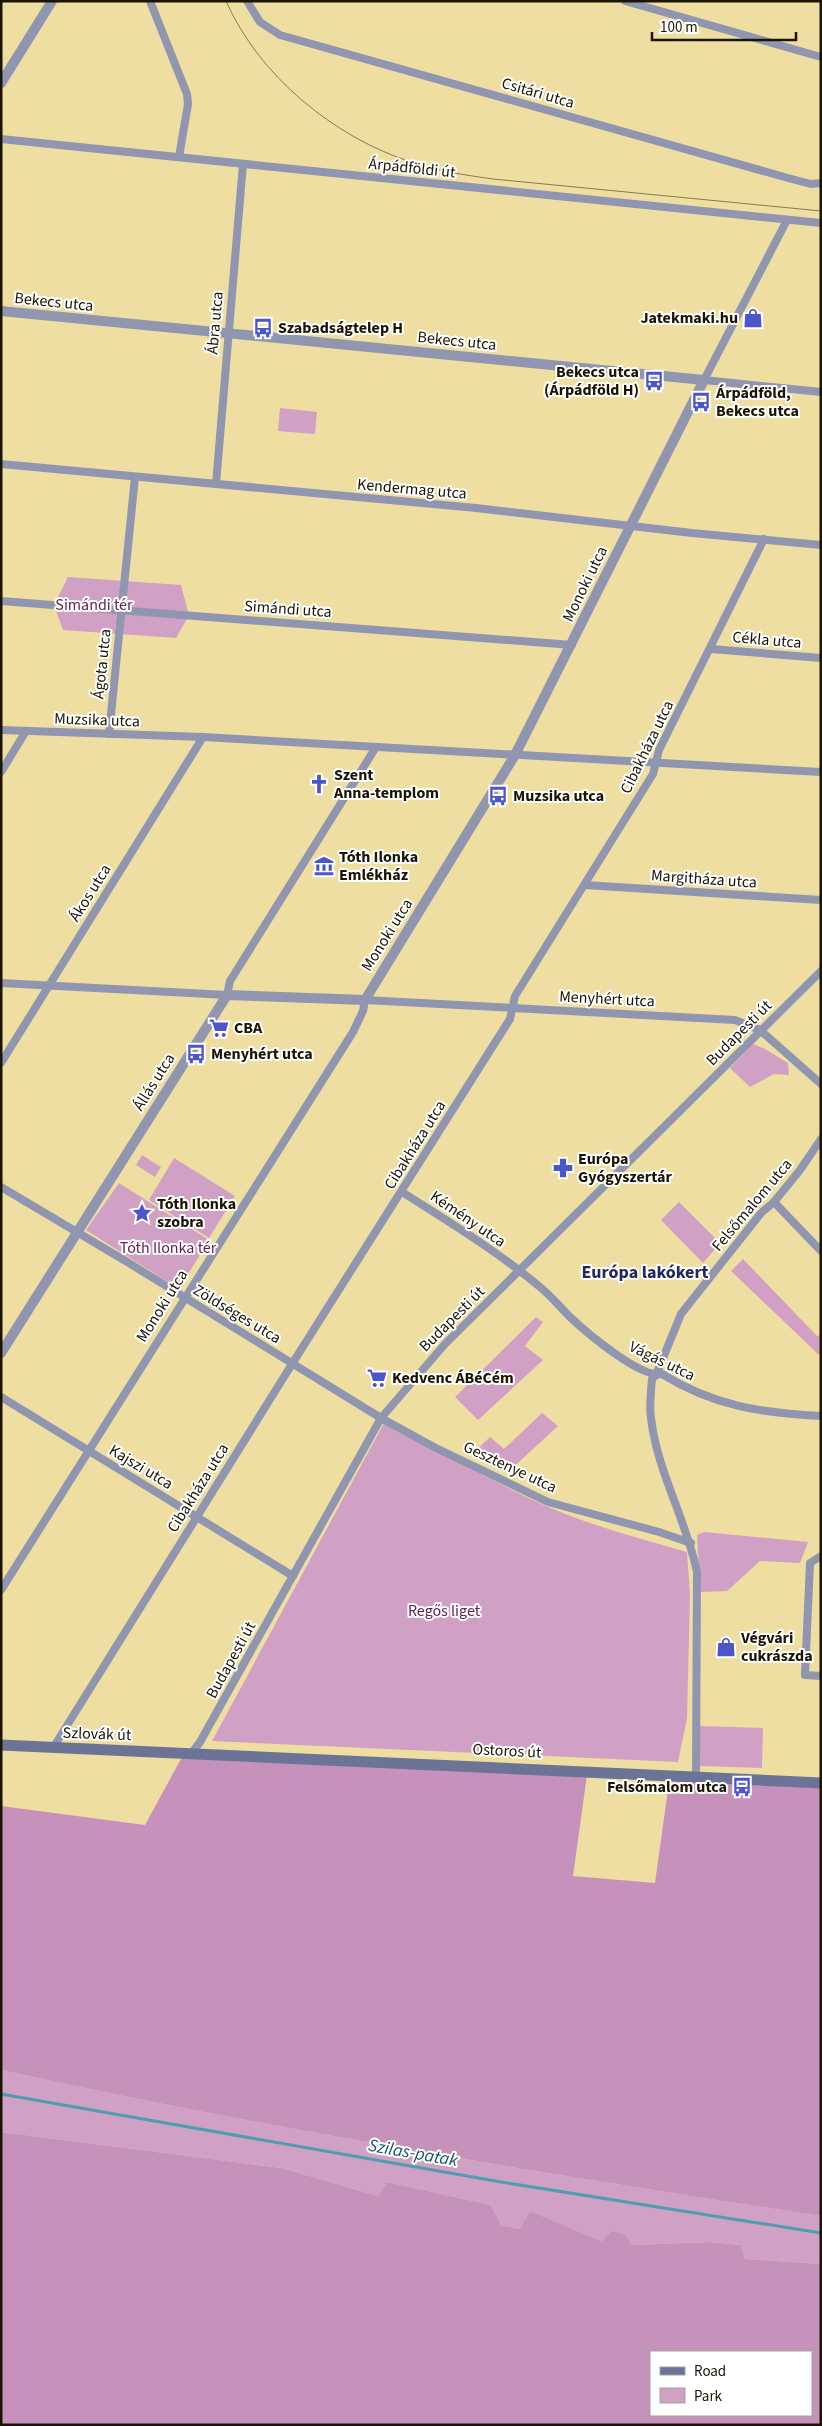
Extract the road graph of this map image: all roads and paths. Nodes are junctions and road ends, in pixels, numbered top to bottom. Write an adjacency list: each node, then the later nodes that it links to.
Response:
1 (52, 1): 6 (street)
2 (150, 1): 8 (street)
3 (248, 1): 10 (street, Csitári utca)
4 (625, 1): 5 (street)
5 (821, 57)
6 (1, 83)
7 (1, 140): 8 (street, Árpádföldi út)
8 (179, 157): 9 (street, Árpádföldi út)
9 (243, 164): 11 (street, Árpádföldi út); 14 (street, Ábra utca)
10 (821, 183)
11 (787, 220): 12 (street, Árpádföldi út); 15 (street, Monoki utca)
12 (821, 223)
13 (1, 312): 14 (street, Bekecs utca)
14 (228, 334): 15 (street, Bekecs utca); 19 (street, Ábra utca)
15 (704, 380): 16 (street, Bekecs utca); 20 (street, Monoki utca)
16 (821, 392)
17 (1, 464): 18 (street, Kendermag utca)
18 (135, 477): 19 (street, Kendermag utca); 24 (street, Ágota utca)
19 (216, 484): 20 (street, Kendermag utca)
20 (632, 525): 21 (street, Kendermag utca); 25 (street, Monoki utca)
21 (764, 539): 22 (street, Kendermag utca); 26 (street, Cibakháza utca)
22 (821, 545)
23 (1, 601): 24 (street, Simándi utca)
24 (122, 610): 25 (street, Simándi utca); 30 (street, Ágota utca)
25 (572, 645): 33 (street, Monoki utca)
26 (711, 649): 27 (street, Cékla utca); 34 (street, Cibakháza utca)
27 (821, 658)
28 (1, 730): 29 (street, Muzsika utca)
29 (26, 731): 30 (street, Muzsika utca); 35 (street)
30 (109, 734): 31 (street, Muzsika utca)
31 (203, 737): 32 (street, Muzsika utca); 41 (street, Ákos utca)
32 (376, 747): 33 (street, Muzsika utca); 42 (street, Állás utca)
33 (515, 755): 34 (street, Muzsika utca); 43 (street, Monoki utca)
34 (655, 763): 36 (street, Muzsika utca); 37 (street, Cibakháza utca)
35 (1, 772)
36 (821, 772)
37 (586, 886): 38 (street, Margitháza utca); 44 (street, Cibakháza utca)
38 (821, 900)
39 (821, 971): 45 (street, Budapesti út)
40 (1, 983): 41 (street, Menyhért utca)
41 (49, 986): 42 (street, Menyhért utca); 46 (street, Ákos utca)
42 (227, 995): 43 (street, Menyhért utca); 52 (street, Állás utca)
43 (364, 1000): 44 (street, Menyhért utca); 55 (street, Monoki utca)
44 (511, 1008): 45 (street, Menyhért utca); 50 (street, Cibakháza utca)
45 (760, 1030): 47 (street, Menyhért utca); 54 (street, Budapesti út)
46 (1, 1063)
47 (821, 1084)
48 (821, 1139): 51 (street, Felsőmalom utca)
49 (1, 1187): 52 (street, Zöldséges utca)
50 (402, 1192): 54 (street, Kémény utca); 57 (street, Cibakháza utca)
51 (774, 1202): 53 (street); 58 (street, Felsőmalom utca)
52 (76, 1232): 55 (street, Zöldséges utca); 56 (street, Állás utca)
53 (821, 1251)
54 (518, 1272): 58 (street, Vágás utca); 61 (street, Budapesti út)
55 (185, 1298): 57 (street, Zöldséges utca); 62 (street, Monoki utca)
56 (1, 1353)
57 (292, 1364): 61 (street, Zöldséges utca); 63 (street, Cibakháza utca)
58 (656, 1375): 60 (street, Vágás utca); 64 (street, Felsőmalom utca)
59 (1, 1396): 62 (street, Kajszi utca)
60 (821, 1416)
61 (381, 1418): 64 (street, Gesztenye utca); 66 (street, Budapesti út)
62 (88, 1451): 63 (street, Kajszi utca); 67 (street, Monoki utca)
63 (196, 1516): 66 (street, Kajszi utca); 71 (street, Cibakháza utca)
64 (691, 1542): 73 (street, Felsőmalom utca)
65 (821, 1556): 69 (street)
66 (293, 1576): 72 (street, Budapesti út)
67 (4, 1579): 68 (street, Monoki utca)
68 (1, 1590)
69 (821, 1676)
70 (1, 1745): 71 (main road, Szlovák út)
71 (53, 1748): 72 (main road, Szlovák út)
72 (191, 1754): 73 (main road, Ostoros út)
73 (696, 1776): 74 (main road, Ostoros út)
74 (821, 1783)

